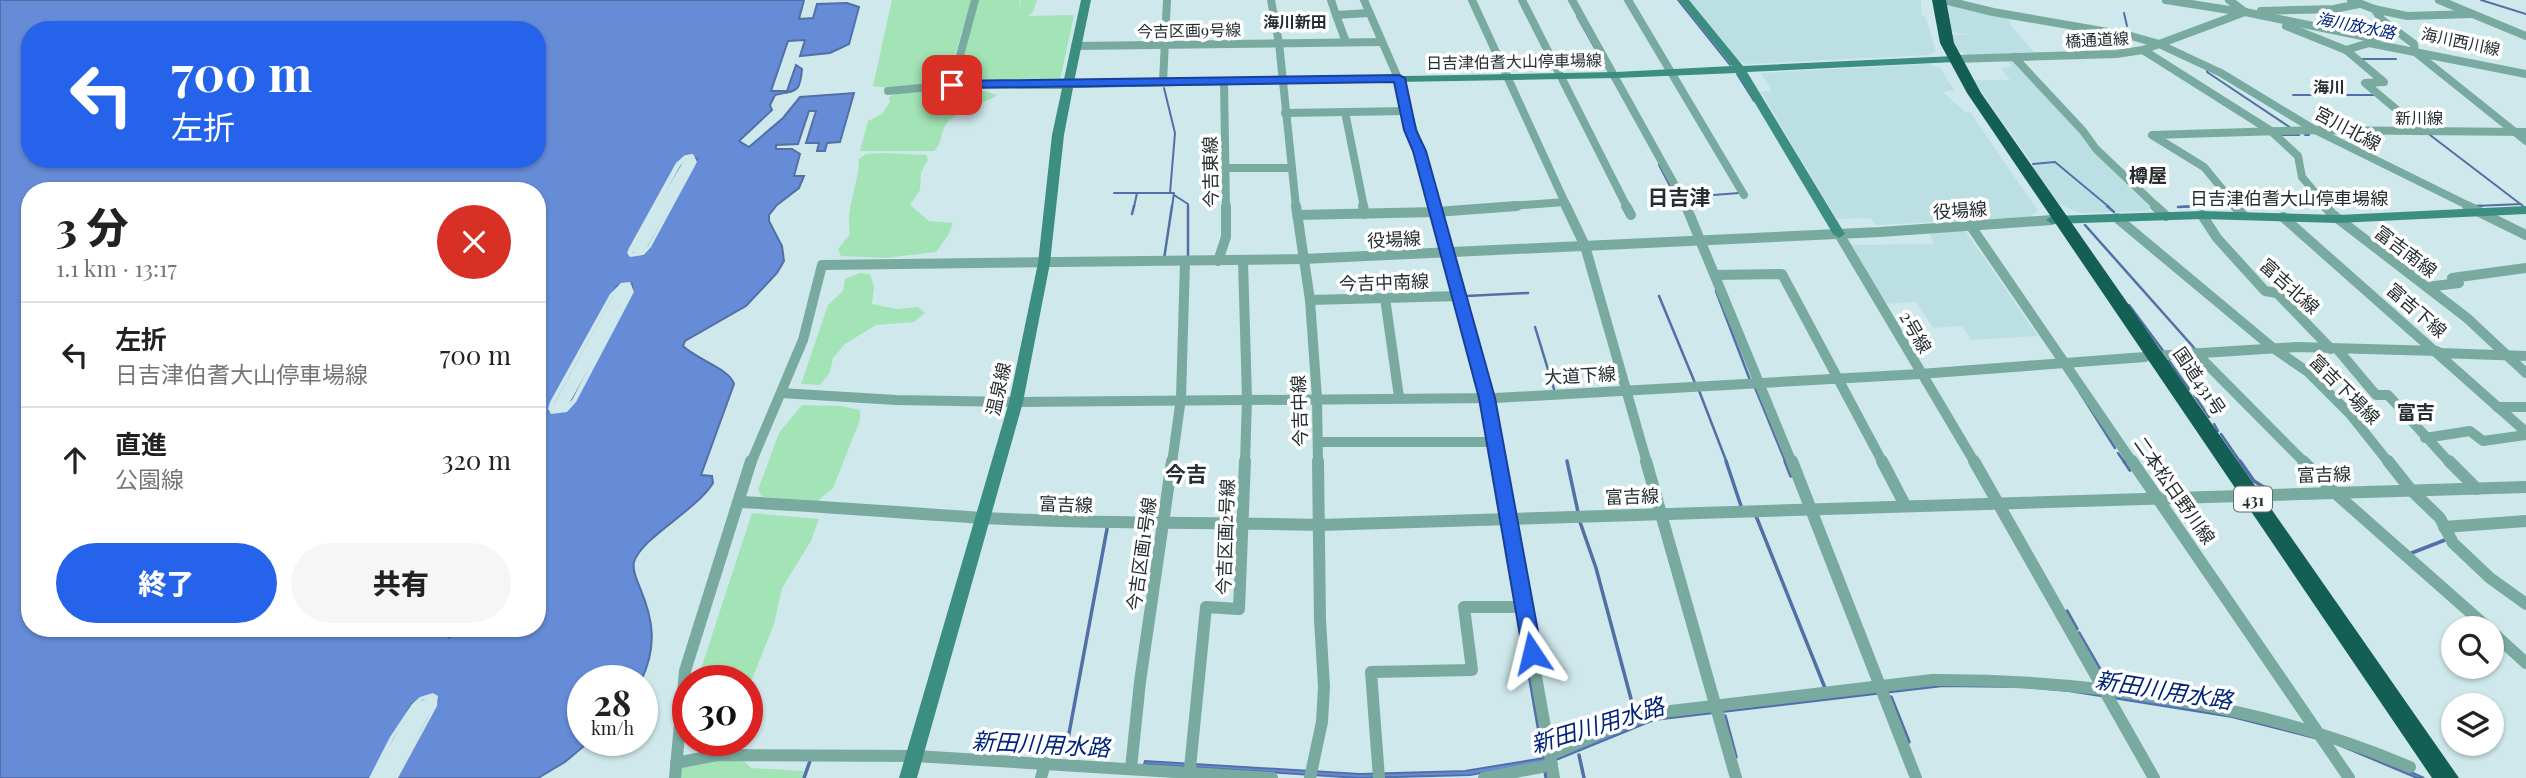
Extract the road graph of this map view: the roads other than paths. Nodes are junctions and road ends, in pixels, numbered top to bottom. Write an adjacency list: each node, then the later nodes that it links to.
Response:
1 (975, 0): 45 (street)
2 (1086, 0): 29 (street, 温泉線)
3 (1167, 0): 27 (street)
4 (1271, 0): 26 (street, 今吉中線)
5 (1331, 0): 22 (street)
6 (1364, 0): 19 (street)
7 (1472, 0): 40 (street)
8 (1522, 0): 39 (street)
9 (1572, 0): 38 (street)
10 (1628, 0): 36 (street)
11 (1684, 0): 35 (street, 2号線)
12 (1930, 0): 34 (highway, 国道431号 / 431)
13 (1942, 0): 28 (street, 宮川北線); 34 (highway, 国道431号 / 431)
14 (2166, 0): 20 (street)
15 (2229, 0): 20 (street, 海川西川線)
16 (2440, 0): 21 (street)
17 (2355, 2): 18 (street); 20 (street)
18 (2374, 9): 21 (street); 30 (street)
19 (1369, 13): 22 (street); 25 (street)
20 (2241, 14): 28 (street, 橋通道線); 30 (street, 海川西川線); 32 (street)
21 (2472, 14): 23 (street)
22 (1336, 15): 24 (street)
23 (2526, 36)
24 (1346, 42): 25 (street, 今吉区画9号線); 26 (street, 今吉区画9号線)
25 (1382, 42): 41 (street)
26 (1279, 43): 27 (street, 今吉区画9号線); 42 (street, 今吉中線)
27 (1165, 44): 29 (street, 今吉区画9号線); 44 (street)
28 (2159, 44): 31 (street, 橋通道線); 51 (street, 宮川北線)
29 (1075, 46): 46 (street, 温泉線)
30 (2414, 49): 32 (street); 37 (street); 54 (street)
31 (2143, 50): 33 (street, 橋通道線); 52 (street, 富吉南線)
32 (2346, 50): 53 (street)
33 (2014, 57): 34 (street, 橋通道線); 69 (street)
34 (1949, 59): 35 (street, 日吉津伯耆大山停車場線); 73 (highway, 国道431号 / 431)
35 (1740, 69): 36 (street, 日吉津伯耆大山停車場線); 75 (street, 2号線)
36 (1673, 72): 38 (street, 日吉津伯耆大山停車場線); 59 (street)
37 (2525, 73)
38 (1616, 75): 39 (street, 日吉津伯耆大山停車場線); 77 (street)
39 (1562, 76): 40 (street, 日吉津伯耆大山停車場線); 66 (street)
40 (1510, 77): 41 (street, 日吉津伯耆大山停車場線); 60 (street)
41 (1399, 78): 42 (street, 日吉津伯耆大山停車場線); 48 (street)
42 (1283, 80): 43 (street, 日吉津伯耆大山停車場線); 49 (street, 今吉中線)
43 (1224, 81): 44 (street, 日吉津伯耆大山停車場線); 57 (street, 今吉東線)
44 (1163, 82): 46 (street, 日吉津伯耆大山停車場線)
45 (952, 85): 46 (street); 47 (street)
46 (1069, 85): 84 (street, 温泉線)
47 (888, 91)
48 (1407, 111): 50 (street); 62 (street)
49 (1285, 113): 50 (street); 58 (street, 今吉中線)
50 (1345, 113): 64 (street)
51 (2315, 130): 52 (street, 新川線); 53 (street, 新川線); 63 (street, 宮川北線)
52 (2271, 131): 68 (street, 新川線); 72 (street, 富吉南線)
53 (2422, 131): 54 (street, 新川線)
54 (2514, 132): 55 (street, 新川線); 56 (street)
55 (2526, 132)
56 (2526, 141)
57 (1226, 168): 58 (street); 81 (street, 今吉東線)
58 (1292, 168): 65 (street, 今吉中線)
59 (1744, 195)
60 (1565, 202): 62 (street); 78 (street)
61 (2526, 210): 63 (street, 日吉津伯耆大山停車場線)
62 (1436, 212): 64 (street); 79 (street)
63 (2478, 212): 72 (street, 日吉津伯耆大山停車場線); 76 (street, 宮川北線)
64 (1365, 214): 65 (street)
65 (1297, 215): 80 (street, 今吉中線)
66 (1631, 215)
67 (2202, 215): 68 (street, 日吉津伯耆大山停車場線); 69 (street, 日吉津伯耆大山停車場線); 92 (street, 富吉北線)
68 (2243, 215): 70 (street, 日吉津伯耆大山停車場線)
69 (2166, 216): 71 (street, 日吉津伯耆大山停車場線)
70 (2283, 217): 72 (street, 日吉津伯耆大山停車場線); 93 (street, 富吉下線)
71 (2117, 218): 73 (street, 日吉津伯耆大山停車場線); 91 (street, 富吉下場線)
72 (2338, 219): 87 (street, 富吉南線)
73 (2057, 220): 74 (street, 役場線); 97 (highway, 国道431号 / 431)
74 (1970, 225): 75 (street, 役場線); 98 (street, 二本松日野川線)
75 (1839, 234): 77 (street, 役場線); 100 (street, 2号線)
76 (2526, 235)
77 (1703, 240): 78 (street, 役場線); 86 (street)
78 (1585, 246): 79 (street, 役場線); 103 (street)
79 (1447, 252): 80 (street, 役場線); 88 (street)
80 (1303, 259): 82 (street, 役場線); 90 (street, 今吉中線)
81 (1218, 261): 82 (street, 役場線); 83 (street, 役場線)
82 (1243, 261): 107 (street, 今吉区画2号線)
83 (1185, 262): 84 (street, 役場線); 106 (street, 今吉区画1号線)
84 (1044, 263): 104 (street, 役場線); 110 (street, 温泉線)
85 (2526, 268): 87 (street)
86 (1715, 275): 101 (street); 102 (street)
87 (2427, 287): 95 (street, 富吉南線)
88 (1460, 296): 89 (street, 今吉中南線); 109 (street)
89 (1385, 298): 90 (street, 今吉中南線); 105 (street)
90 (1310, 300): 108 (street, 今吉中線)
91 (2273, 348): 92 (street, 大道下線); 94 (street, 大道下線); 119 (street, 富吉下場線)
92 (2334, 349): 93 (street, 大道下線); 114 (street, 富吉北線)
93 (2438, 352): 95 (street, 大道下線); 111 (street, 富吉下線)
94 (2196, 353): 97 (street, 大道下線); 120 (street)
95 (2508, 356): 96 (street, 大道下線); 99 (street, 富吉南線)
96 (2526, 356)
97 (2150, 357): 98 (street, 大道下線); 121 (highway, 国道431号 / 431)
98 (2064, 363): 100 (street, 大道下線); 122 (street, 二本松日野川線)
99 (2526, 373)
100 (1920, 374): 101 (street, 大道下線); 124 (street, 2号線)
101 (1838, 378): 102 (street, 大道下線); 125 (street)
102 (1759, 383): 103 (street, 大道下線); 126 (street)
103 (1626, 390): 109 (street, 大道下線); 127 (street)
104 (781, 393): 110 (street, 大道下線); 123 (street)
105 (1399, 397): 108 (street, 大道下線); 109 (street, 大道下線)
106 (1181, 398): 107 (street, 大道下線); 110 (street, 大道下線); 131 (street, 今吉区画1号線)
107 (1247, 398): 108 (street, 大道下線); 132 (street, 今吉区画2号線)
108 (1317, 398): 115 (street, 今吉中線)
109 (1487, 398): 116 (street)
110 (1016, 402): 128 (street, 温泉線)
111 (2497, 407): 112 (street); 113 (street, 富吉下線)
112 (2526, 407)
113 (2526, 433): 114 (street)
114 (2425, 438): 118 (street, 富吉北線)
115 (1318, 442): 116 (street); 133 (street, 今吉中線)
116 (1495, 442): 129 (street)
117 (2526, 487): 118 (street, 富吉線)
118 (2477, 489): 119 (street, 富吉線)
119 (2411, 490): 120 (street, 富吉線); 134 (street, 富吉下場線)
120 (2334, 492): 121 (street, 富吉線); 137 (street)
121 (2244, 494): 122 (street, 富吉線); 162 (highway, 国道431号 / 431); 163 (highway, 国道431号 / 431)
122 (2157, 497): 124 (street, 富吉線); 143 (street, 二本松日野川線)
123 (739, 502): 128 (street, 富吉線); 145 (street)
124 (1998, 502): 125 (street, 富吉線); 141 (street, 2号線)
125 (1905, 505): 126 (street, 富吉線)
126 (1811, 508): 127 (street, 富吉線); 140 (street)
127 (1662, 513): 129 (street, 富吉線); 142 (street)
128 (984, 518): 131 (street, 富吉線); 144 (street, 温泉線)
129 (1509, 518): 133 (street, 富吉線); 136 (street)
130 (2526, 521): 134 (street)
131 (1163, 523): 132 (street, 富吉線); 149 (street, 今吉区画1号線)
132 (1244, 524): 133 (street, 富吉線); 150 (street, 今吉区画2号線)
133 (1320, 525): 155 (street, 今吉中線)
134 (2444, 527): 135 (street, 富吉下場線)
135 (2526, 604)
136 (1524, 607): 147 (street); 156 (street)
137 (2474, 616)
138 (2504, 643): 139 (street)
139 (2526, 663)
140 (1883, 690): 141 (street); 142 (street); 159 (street)
141 (2107, 695): 143 (street); 160 (street, 2号線)
142 (1717, 710): 147 (street); 158 (street)
143 (2322, 737): 148 (street); 161 (street, 二本松日野川線)
144 (915, 756): 145 (street); 146 (street); 152 (street, 温泉線)
145 (676, 763): 151 (street)
146 (1045, 763): 149 (street); 153 (street)
147 (1552, 763): 157 (street)
148 (2410, 767)
149 (1131, 768): 150 (street)
150 (1190, 775): 154 (street)
151 (675, 778)
152 (908, 778)
153 (1041, 778)
154 (1272, 778)
155 (1310, 778)
156 (1379, 778)
157 (1485, 778)
158 (1736, 778)
159 (1916, 778)
160 (2154, 778)
161 (2349, 778)
162 (2431, 778)
163 (2446, 778)

